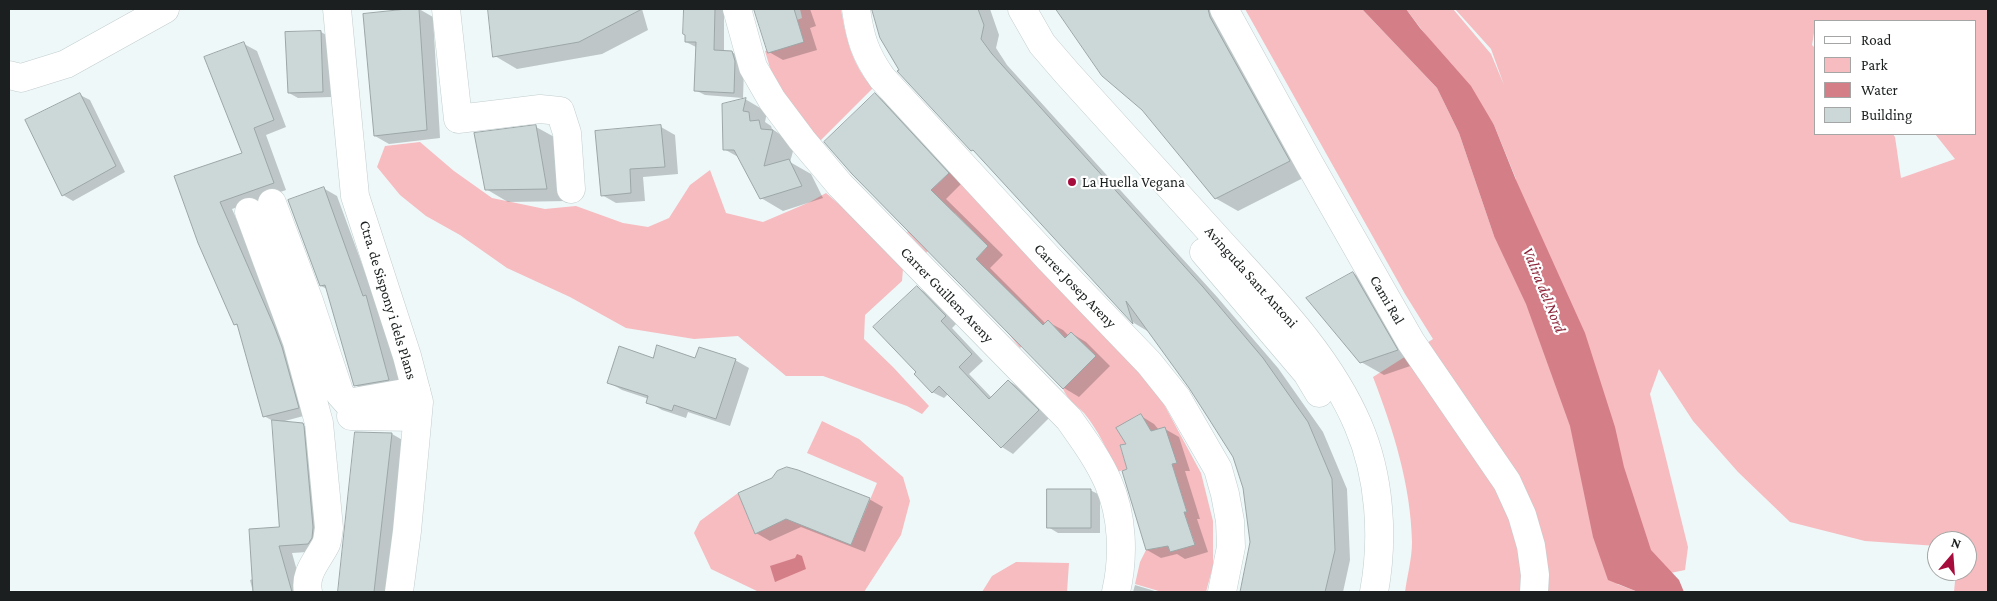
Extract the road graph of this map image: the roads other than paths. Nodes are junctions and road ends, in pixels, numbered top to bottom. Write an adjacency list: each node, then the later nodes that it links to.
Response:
1 (165, 9): 9 (street)
2 (337, 9): 11 (street, Ctra. de Sispony i dels Plans)
3 (446, 9): 10 (street)
4 (737, 9): 15 (street, Carrer Guillem Areny)
5 (856, 9): 16 (street, Carrer Josep Areny)
6 (1004, 9): 17 (street, Avinguda Sant Antoni)
7 (1022, 9): 18 (street, Avinguda Sant Antoni)
8 (1224, 9): 19 (street, Cami Ral)
9 (9, 75)
10 (571, 189)
11 (417, 404): 12 (street); 12 (street); 14 (street, Ctra. de Sispony i dels Plans)
12 (320, 423): 13 (street)
13 (308, 592)
14 (399, 592)
15 (1116, 592)
16 (1222, 592)
17 (1356, 592)
18 (1374, 592)
19 (1534, 592)

